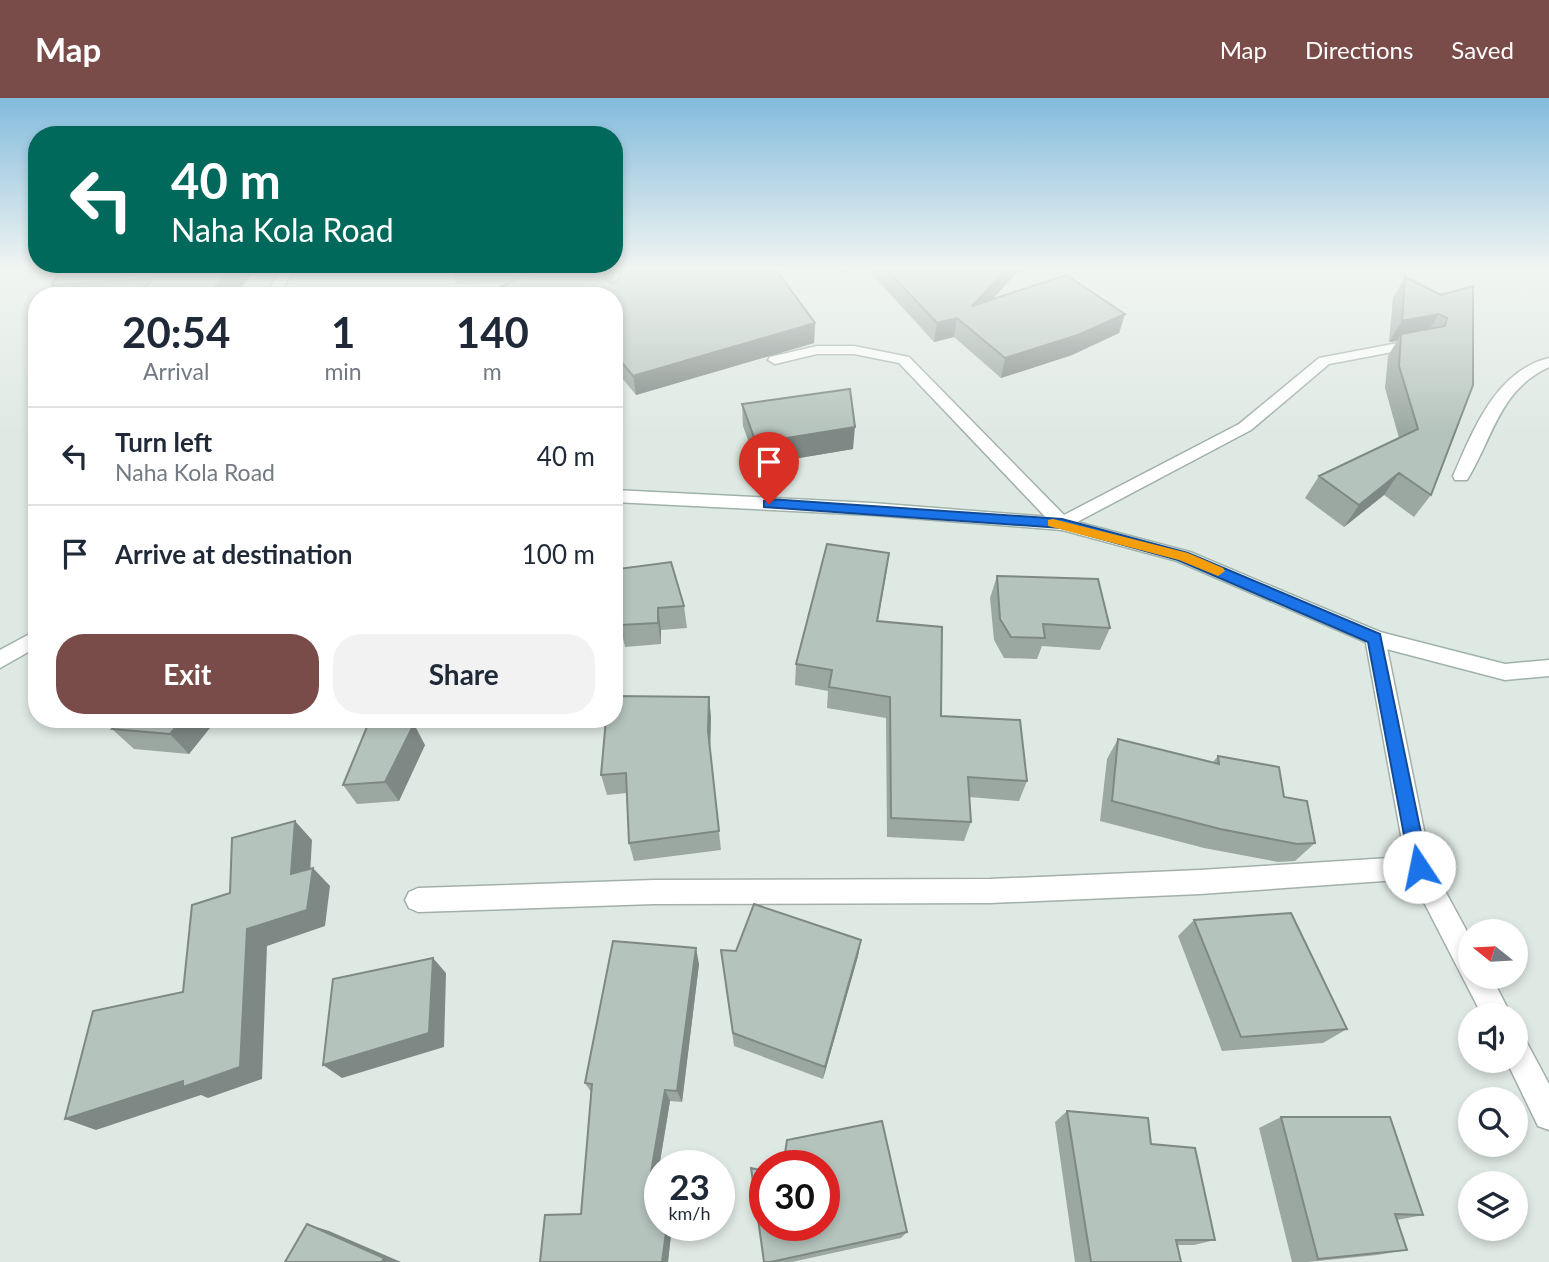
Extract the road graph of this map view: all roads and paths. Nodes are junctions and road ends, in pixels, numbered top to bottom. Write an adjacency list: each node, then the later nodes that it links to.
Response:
1 (1426, 342): 6 (street)
2 (775, 360): 6 (street)
3 (1549, 362): 4 (street)
4 (1461, 477)
5 (623, 496): 6 (street)
6 (1062, 524): 7 (street)
7 (1375, 638): 10 (street); 11 (street)
8 (28, 643): 9 (street)
9 (0, 660)
10 (1549, 668)
11 (1419, 867): 12 (street); 13 (street)
12 (418, 900)
13 (1458, 941)
14 (1527, 1073): 15 (street)
15 (1549, 1115)

